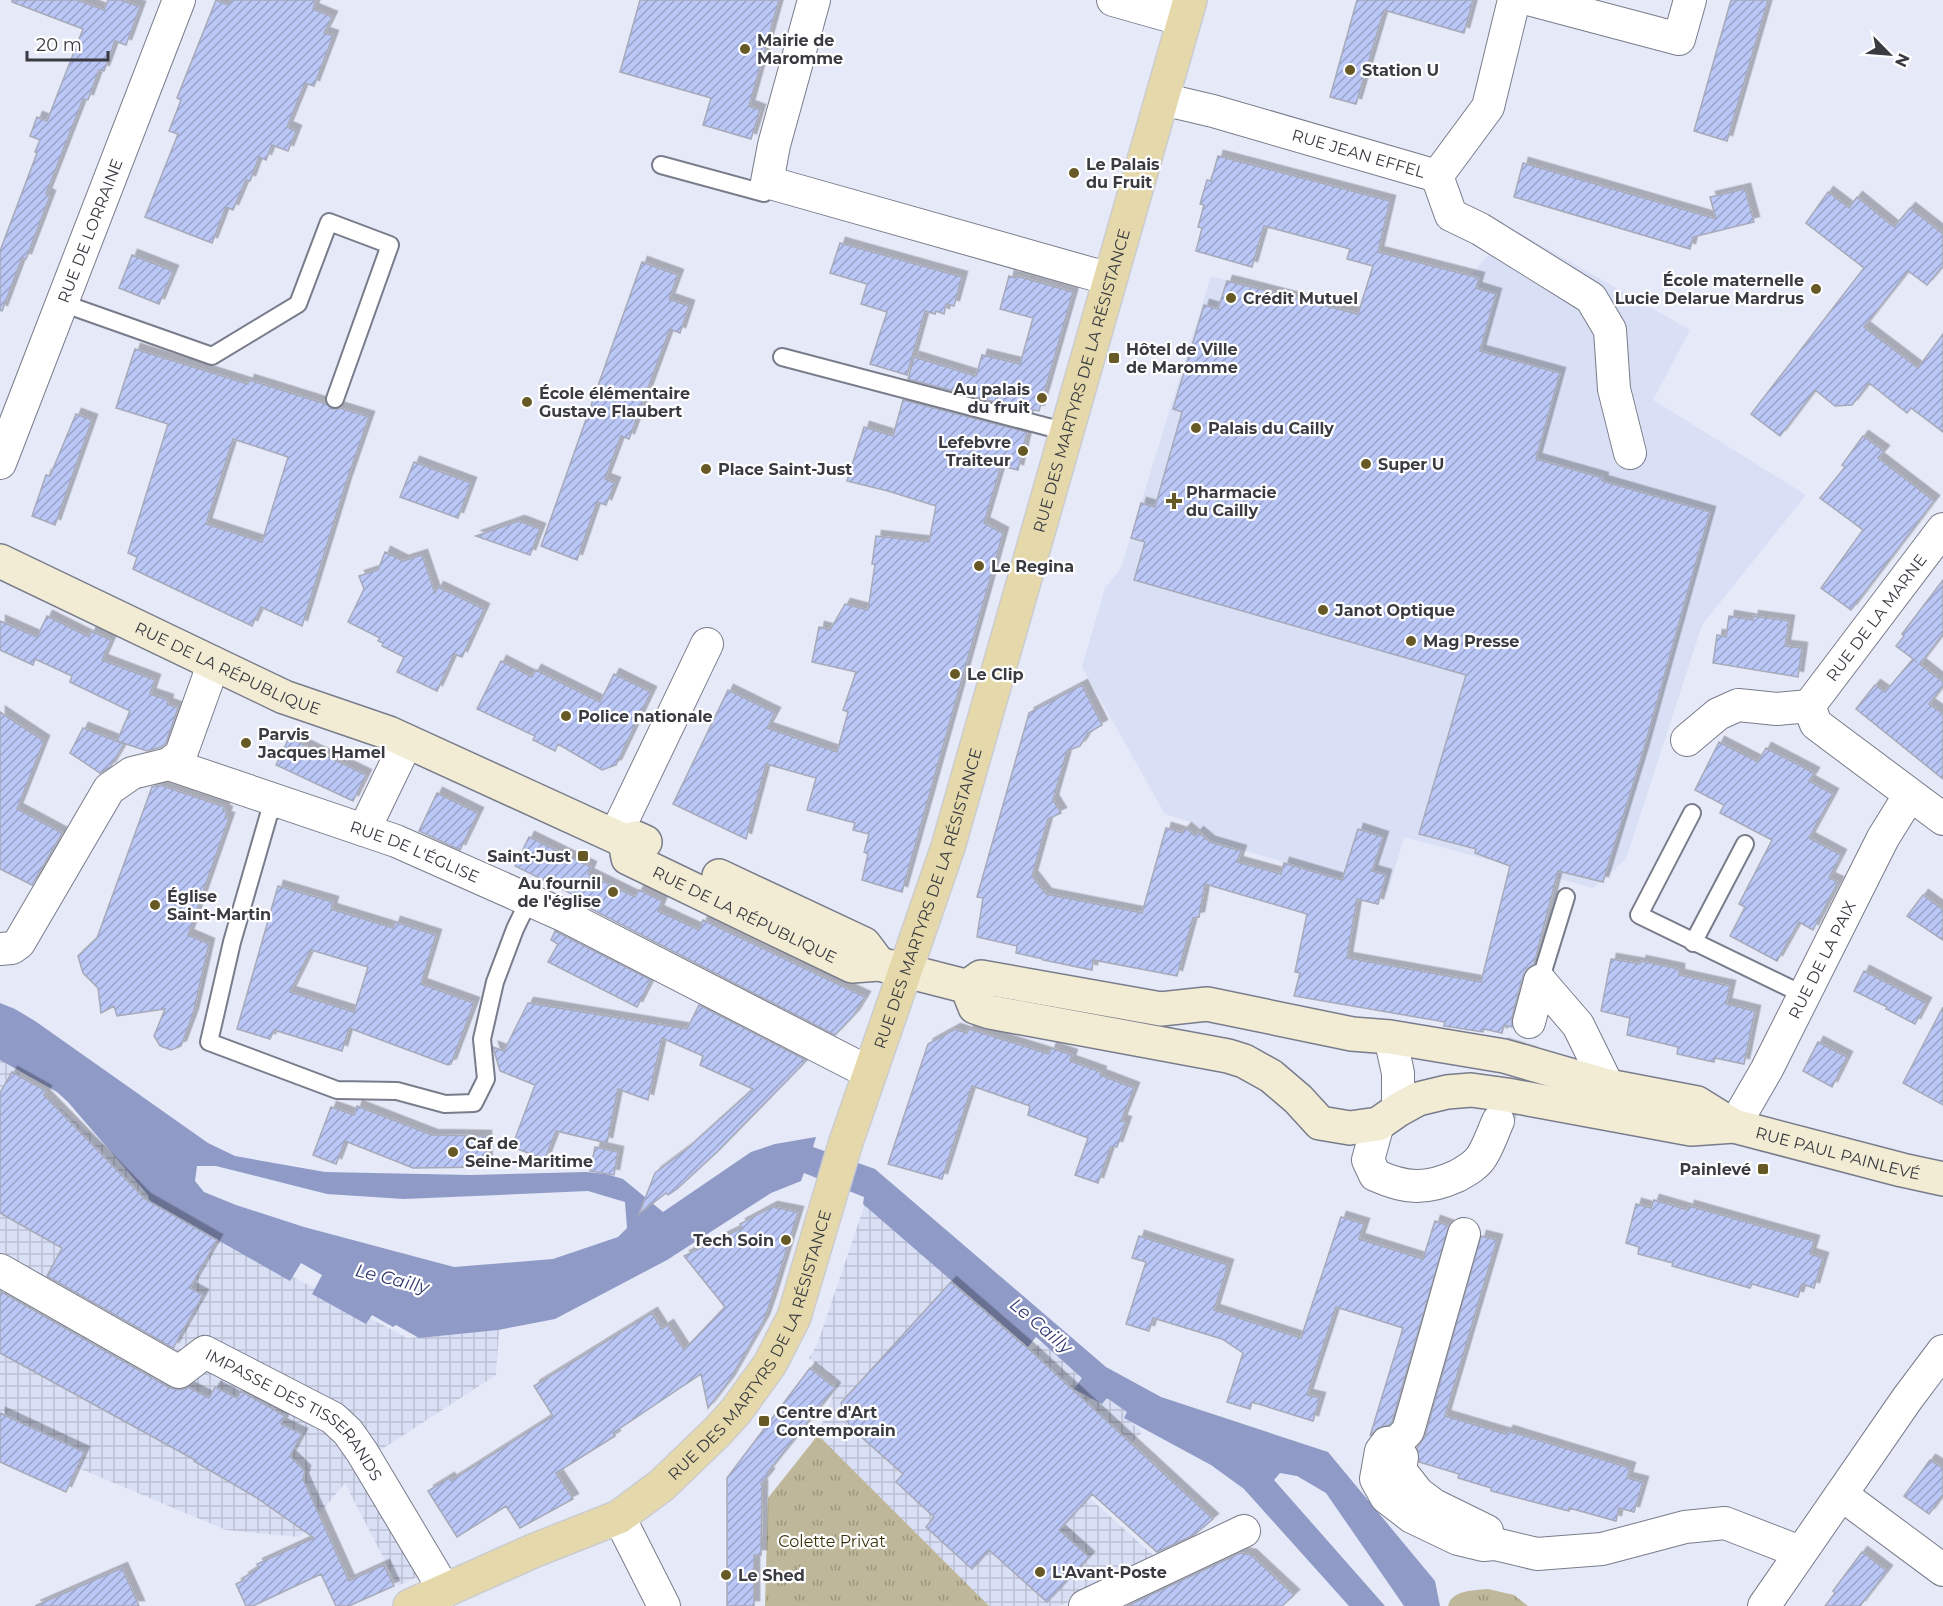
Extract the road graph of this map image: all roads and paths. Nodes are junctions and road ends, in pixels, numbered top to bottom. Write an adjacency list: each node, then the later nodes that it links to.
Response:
1 (179, 0): 13 (street, RUE DE LORRAINE)
2 (814, 0): 12 (street)
3 (1113, 0): 7 (street)
4 (1514, 0): 10 (street, RUE JEAN EFFEL)
5 (1532, 0): 6 (street)
6 (1690, 0)
7 (1187, 10): 8 (main road, RUE DES MARTYRS DE LA RÉSISTANCE)
8 (1162, 99): 10 (street, RUE JEAN EFFEL); 12 (main road, RUE DES MARTYRS DE LA RÉSISTANCE)
9 (661, 165): 11 (lane)
10 (1437, 176): 17 (street)
11 (764, 193)
12 (1110, 279): 16 (main road, RUE DES MARTYRS DE LA RÉSISTANCE)
13 (62, 303): 15 (lane); 18 (street, RUE DE LORRAINE)
14 (782, 357): 16 (lane)
15 (335, 399)
16 (1066, 432): 38 (main road, RUE DES MARTYRS DE LA RÉSISTANCE)
17 (1630, 453)
18 (0, 463)
19 (1943, 529): 23 (street, RUE DE LA MARNE)
20 (0, 561): 22 (street, RUE DE LA RÉPUBLIQUE)
21 (707, 644): 32 (street)
22 (212, 662): 25 (street, RUE DE LA RÉPUBLIQUE); 26 (street)
23 (1809, 706): 24 (street); 27 (street)
24 (1687, 740)
25 (406, 741): 31 (street); 32 (street, RUE DE LA RÉPUBLIQUE)
26 (169, 764): 28 (street, RUE DE L'ÉGLISE); 37 (street)
27 (1909, 796): 30 (street); 41 (street, RUE DE LA PAIX)
28 (282, 804): 31 (street, RUE DE L'ÉGLISE); 35 (lane)
29 (1692, 813): 36 (lane)
30 (1943, 819)
31 (364, 830): 35 (street, RUE DE L'ÉGLISE)
32 (620, 838): 38 (street, RUE DE LA RÉPUBLIQUE)
33 (1745, 843): 36 (lane)
34 (1566, 897): 39 (lane)
35 (529, 900): 46 (street, RUE DE L'ÉGLISE)
36 (1693, 943): 41 (lane)
37 (10, 946)
38 (893, 967): 40 (street); 46 (main road, RUE DES MARTYRS DE LA RÉSISTANCE)
39 (1540, 981): 43 (street); 47 (street)
40 (967, 987): 42 (street); 45 (street)
41 (1804, 995): 50 (street, RUE DE LA PAIX)
42 (1173, 1009): 44 (street); 45 (street)
43 (1528, 1022)
44 (1390, 1037): 47 (street); 48 (street)
45 (1165, 1045): 48 (street)
46 (870, 1073): 57 (main road, RUE DES MARTYRS DE LA RÉSISTANCE)
47 (1608, 1086): 50 (street)
48 (1388, 1117): 49 (street); 50 (street)
49 (1498, 1121)
50 (1734, 1126): 51 (street, RUE PAUL PAINLEVÉ)
51 (1943, 1179)
52 (1464, 1234): 59 (street)
53 (0, 1270): 62 (street, IMPASSE DES TISSERANDS)
54 (1943, 1352): 56 (street)
55 (1402, 1457): 59 (street)
56 (1842, 1495): 60 (street); 61 (street)
57 (619, 1517): 62 (main road, RUE DES MARTYRS DE LA RÉSISTANCE); 64 (street)
58 (1244, 1531): 65 (street)
59 (1495, 1544): 60 (street)
60 (1800, 1552): 66 (street)
61 (1943, 1570)
62 (445, 1591): 63 (main road, RUE DES MARTYRS DE LA RÉSISTANCE)
63 (410, 1606)
64 (664, 1606)
65 (1085, 1606)
66 (1764, 1606)

